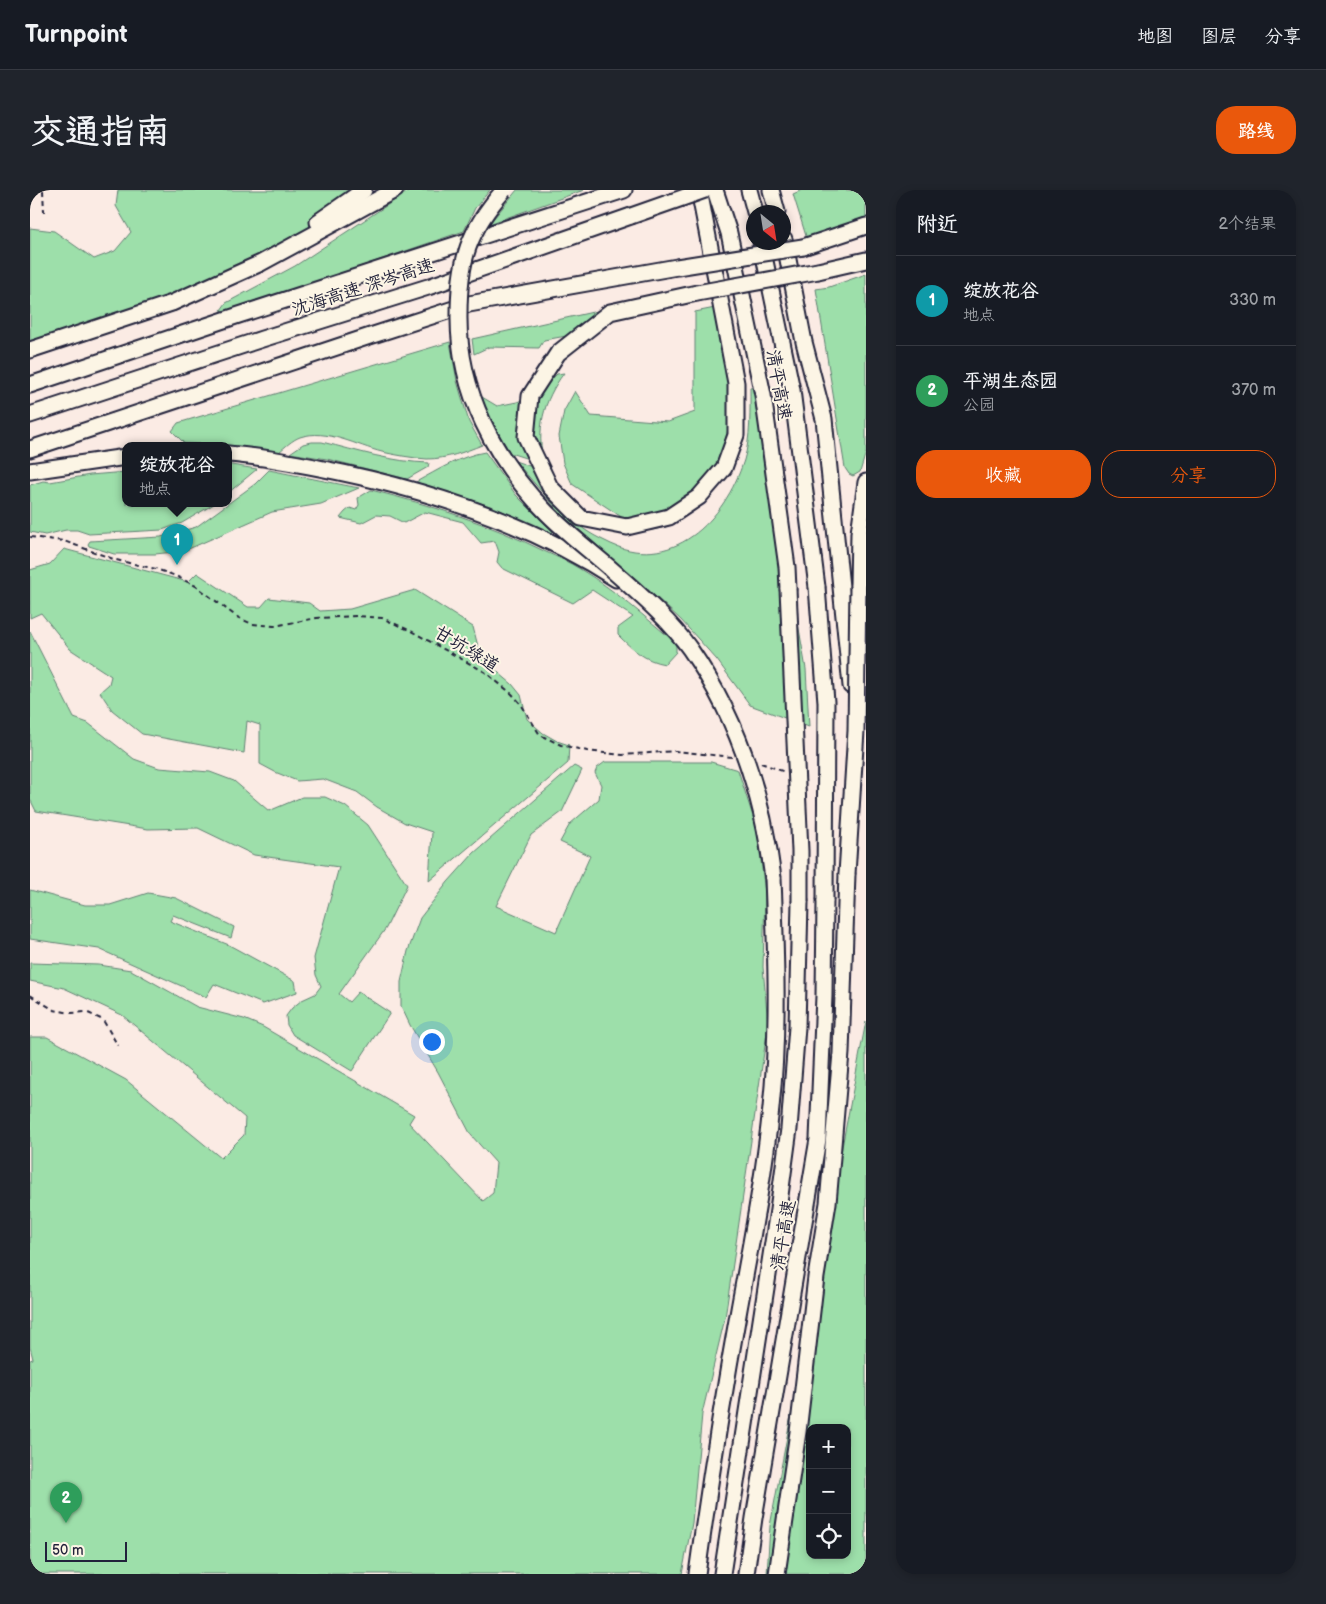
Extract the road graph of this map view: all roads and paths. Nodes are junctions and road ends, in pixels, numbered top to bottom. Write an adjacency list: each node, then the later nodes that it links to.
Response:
1 (42, 190): 13 (path)
2 (364, 190): 18 (highway)
3 (395, 190): 18 (highway)
4 (504, 190): 28 (highway, bridge)
5 (624, 190): 20 (highway, 沈海高速 深岑高速)
6 (699, 190): 17 (highway, bridge)
7 (705, 190): 21 (highway, 沈海高速 深岑高速, bridge)
8 (715, 190): 36 (highway, 清平高速, bridge)
9 (749, 190): 11 (highway)
10 (771, 190): 12 (highway)
11 (753, 205)
12 (775, 205)
13 (44, 212)
14 (866, 226): 22 (highway, bridge)
15 (763, 250): 37 (highway, 清平高速, bridge)
16 (786, 250): 29 (highway, bridge)
17 (866, 260)
18 (260, 263): 19 (highway)
19 (30, 350)
20 (30, 385)
21 (30, 415)
22 (30, 449)
23 (232, 455): 28 (highway, bridge)
24 (122, 458): 25 (highway)
25 (30, 471)
26 (866, 482): 29 (highway, bridge)
27 (30, 537): 30 (path, 甘坑绿道)
28 (641, 596): 35 (highway, bridge)
29 (856, 731): 38 (highway, bridge)
30 (732, 757)
31 (757, 761): 32 (path)
32 (788, 774)
33 (30, 995): 34 (path)
34 (118, 1046)
35 (697, 1574)
36 (722, 1574)
37 (746, 1574)
38 (777, 1574)

